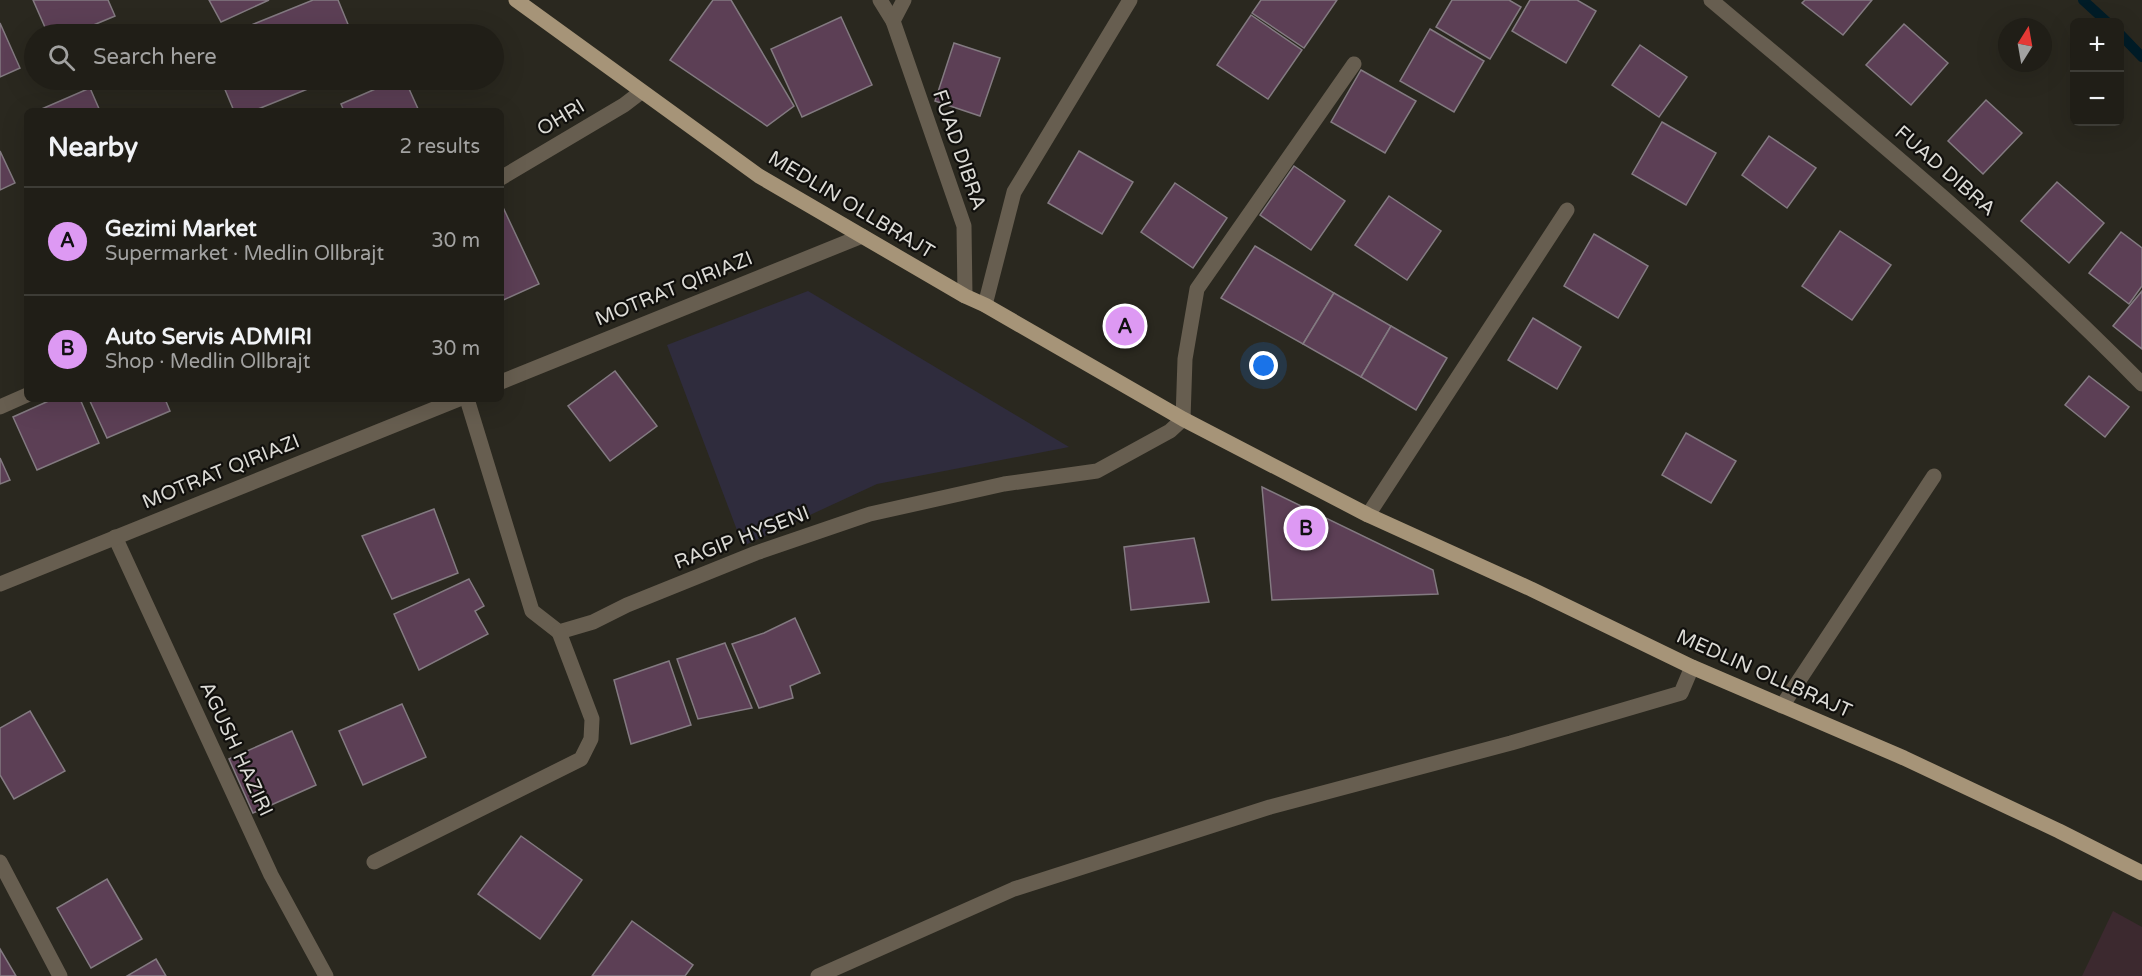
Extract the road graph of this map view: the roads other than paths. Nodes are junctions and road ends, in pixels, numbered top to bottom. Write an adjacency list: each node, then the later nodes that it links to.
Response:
1 (516, 0): 8 (main road, MEDLIN OLLBRAJT)
2 (880, 0): 6 (street, FUAD DIBRA)
3 (904, 0): 6 (street)
4 (1130, 0): 13 (street)
5 (1711, 0): 15 (street, FUAD DIBRA)
6 (892, 21): 12 (street, FUAD DIBRA)
7 (1354, 64): 20 (street)
8 (641, 92): 9 (street, OHRI); 11 (main road, MEDLIN OLLBRAJT)
9 (504, 176)
10 (1567, 210): 22 (street)
11 (862, 236): 12 (main road, MEDLIN OLLBRAJT); 14 (street, MOTRAT QIRIAZI)
12 (965, 296): 13 (main road, MEDLIN OLLBRAJT)
13 (985, 305): 20 (main road, MEDLIN OLLBRAJT)
14 (504, 381)
15 (2142, 384)
16 (24, 396): 19 (street)
17 (452, 402): 23 (street, MOTRAT QIRIAZI)
18 (468, 402): 25 (street)
19 (0, 407)
20 (1183, 419): 22 (main road, MEDLIN OLLBRAJT); 25 (street, RAGIP HYSENI)
21 (1934, 476): 27 (street)
22 (1368, 515): 26 (main road, MEDLIN OLLBRAJT)
23 (115, 537): 24 (street, MOTRAT QIRIAZI); 32 (street, AGUSH HAZIRI)
24 (0, 584)
25 (559, 632): 29 (street)
26 (1692, 667): 27 (main road, MEDLIN OLLBRAJT); 33 (street)
27 (1782, 706): 30 (main road, MEDLIN OLLBRAJT)
28 (0, 862): 31 (street)
29 (374, 862)
30 (2142, 873)
31 (60, 976)
32 (326, 976)
33 (818, 976)

